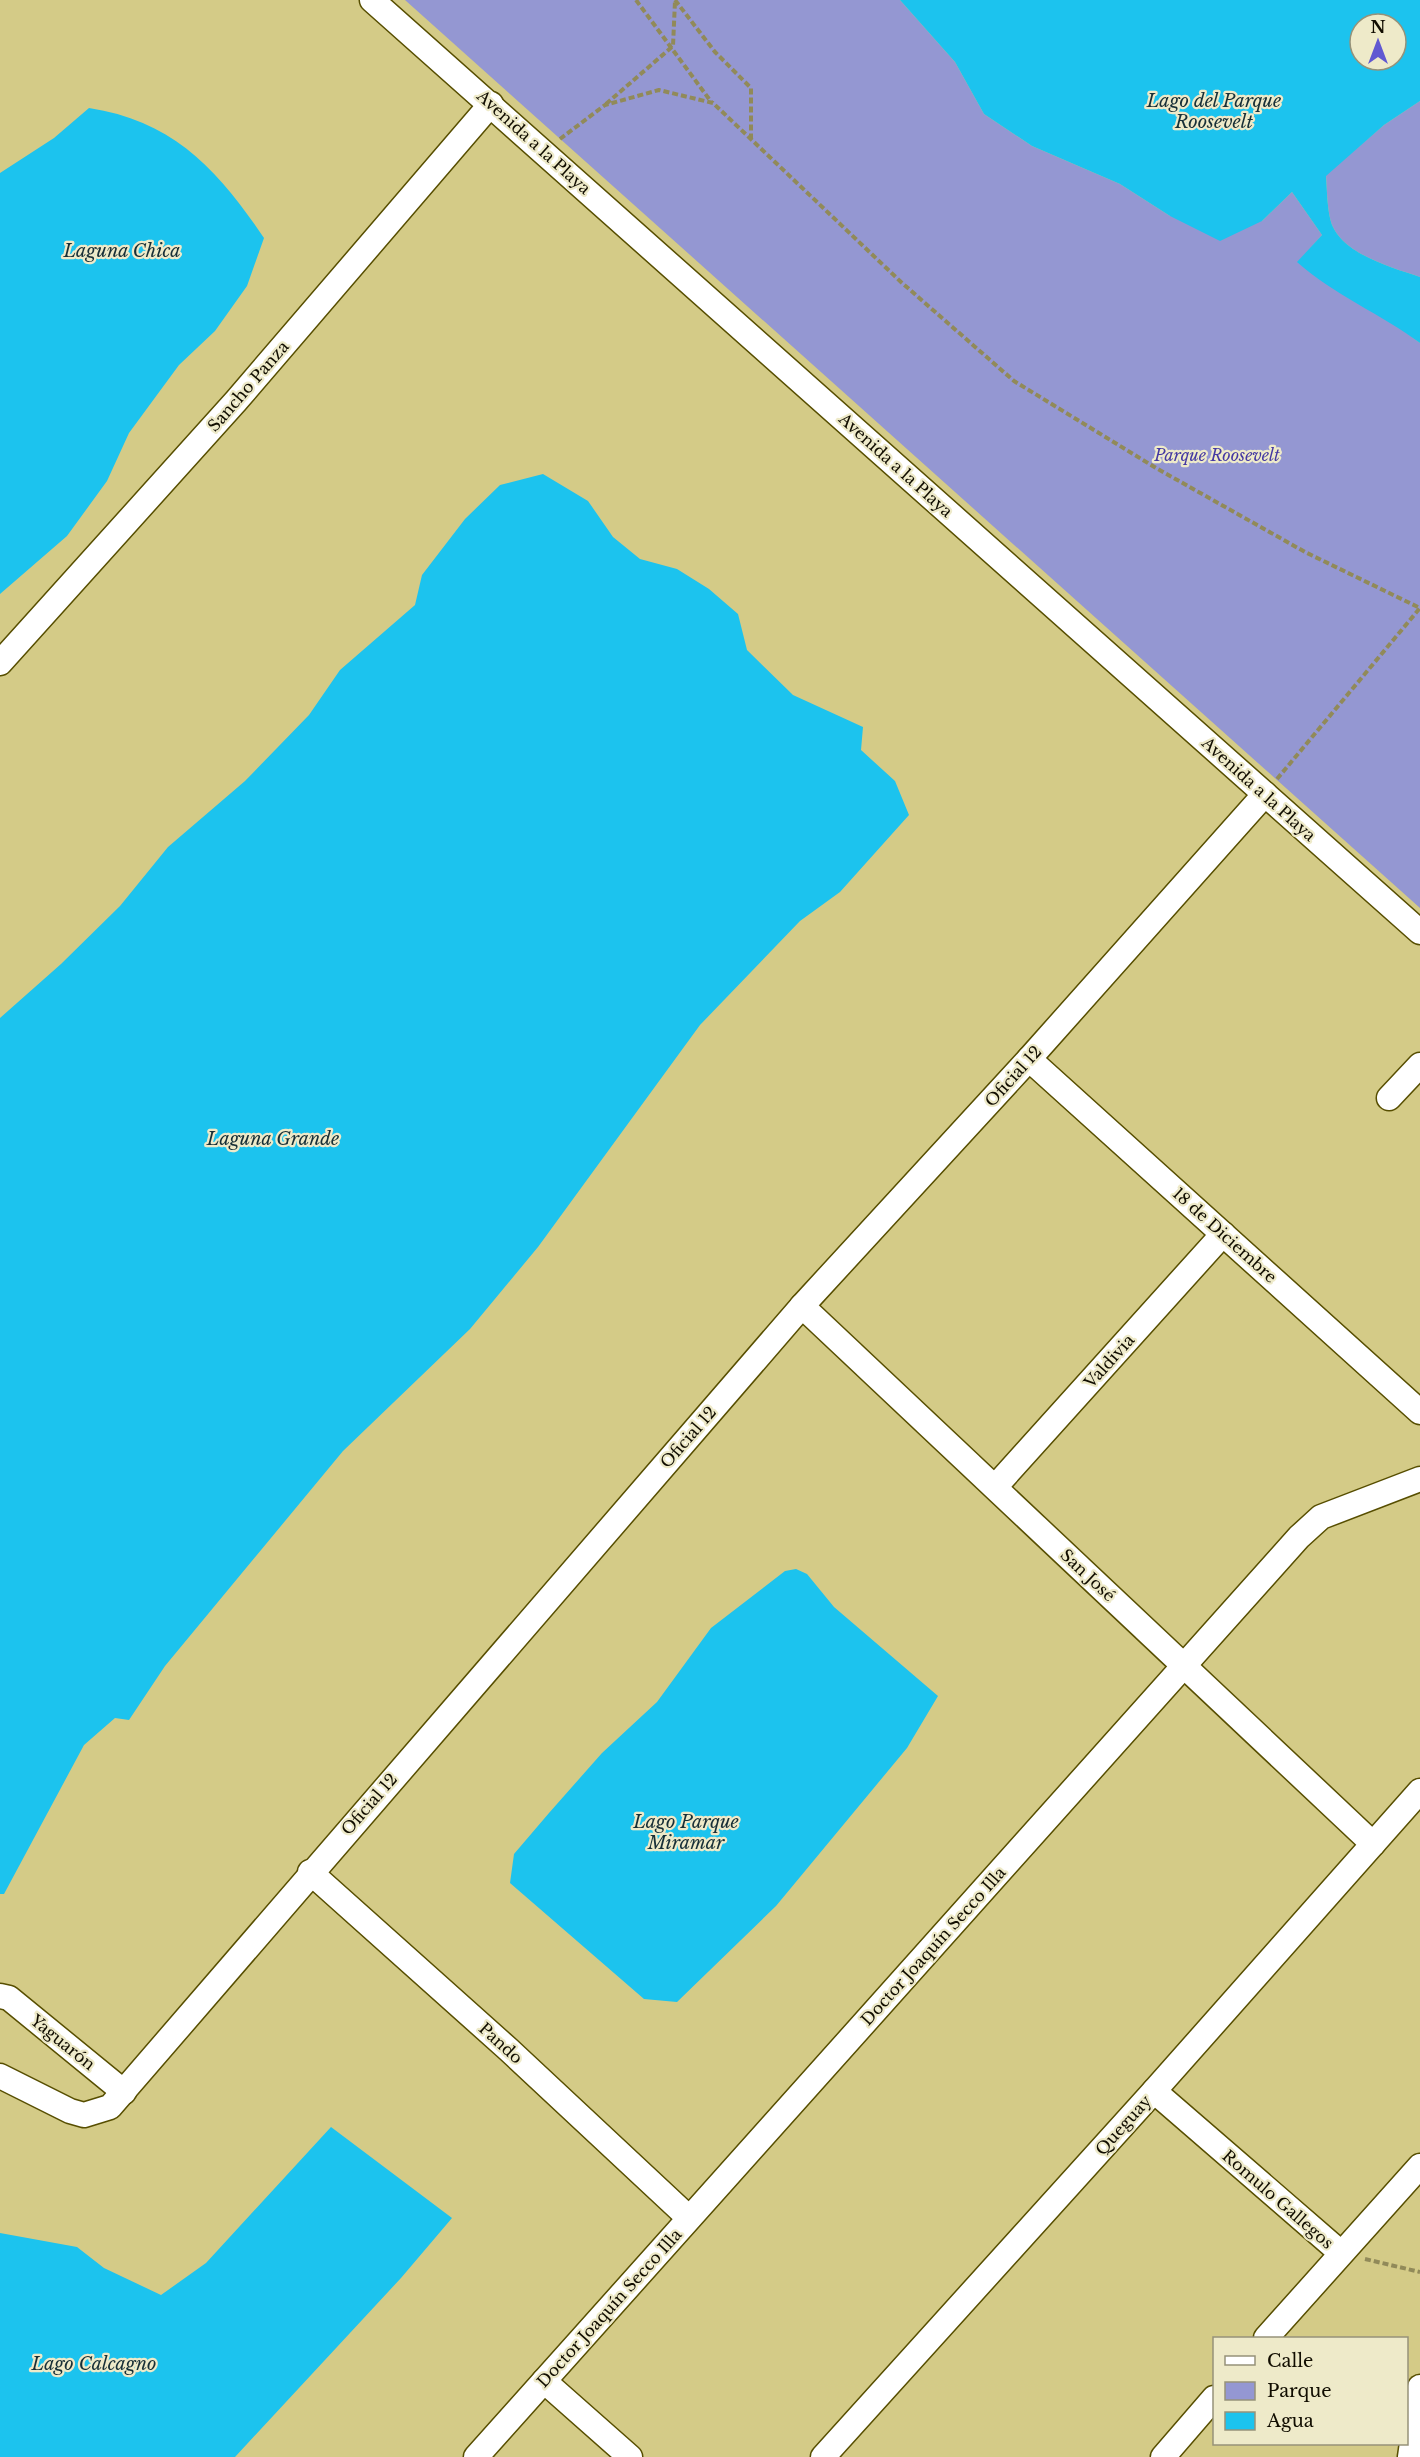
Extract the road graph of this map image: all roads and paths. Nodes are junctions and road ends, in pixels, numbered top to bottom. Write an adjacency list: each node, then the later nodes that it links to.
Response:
1 (372, 0): 6 (street, Avenida a la Playa)
2 (636, 0): 4 (path)
3 (675, 0): 4 (path); 8 (path)
4 (673, 46): 5 (path); 7 (path)
5 (712, 103): 7 (path); 8 (path)
6 (491, 104): 9 (street, Avenida a la Playa); 11 (street, Sancho Panza)
7 (605, 105): 9 (path)
8 (752, 139): 10 (path)
9 (544, 151): 12 (street, Avenida a la Playa)
10 (1420, 608): 12 (path)
11 (0, 663)
12 (1265, 794): 13 (street, Avenida a la Playa); 14 (street, Oficial 12)
13 (1420, 932)
14 (1029, 1059): 17 (street, 18 de Diciembre); 18 (street, Oficial 12)
15 (1420, 1065): 16 (street)
16 (1389, 1098)
17 (1223, 1234): 19 (street, 18 de Diciembre); 21 (street, Valdivia)
18 (802, 1306): 21 (street, San José); 25 (street, Oficial 12)
19 (1420, 1412)
20 (1420, 1479): 22 (street, Doctor Joaquín Secco Illa)
21 (994, 1487): 22 (street, San José)
22 (1184, 1666): 24 (street, San José); 31 (street, Doctor Joaquín Secco Illa)
23 (1420, 1791): 24 (street, Queguay)
24 (1373, 1844): 28 (street, Queguay)
25 (310, 1872): 29 (street, Oficial 12); 31 (street, Pando)
26 (0, 1996): 29 (street, Yaguarón)
27 (0, 2076): 29 (street, Oficial 12)
28 (1154, 2091): 32 (street, Romulo Gallegos); 40 (street, Queguay)
29 (124, 2092)
30 (1420, 2166): 32 (street)
31 (689, 2218): 35 (street, Doctor Joaquín Secco Illa)
32 (1341, 2253): 33 (path, Romulo Gallegos); 34 (street)
33 (1420, 2271)
34 (1267, 2337)
35 (544, 2381): 38 (street, Doctor Joaquín Secco Illa); 39 (street)
36 (1420, 2387): 42 (street)
37 (1213, 2400): 41 (street)
38 (476, 2457)
39 (630, 2457)
40 (823, 2457)
41 (1163, 2457)
42 (1410, 2457)

